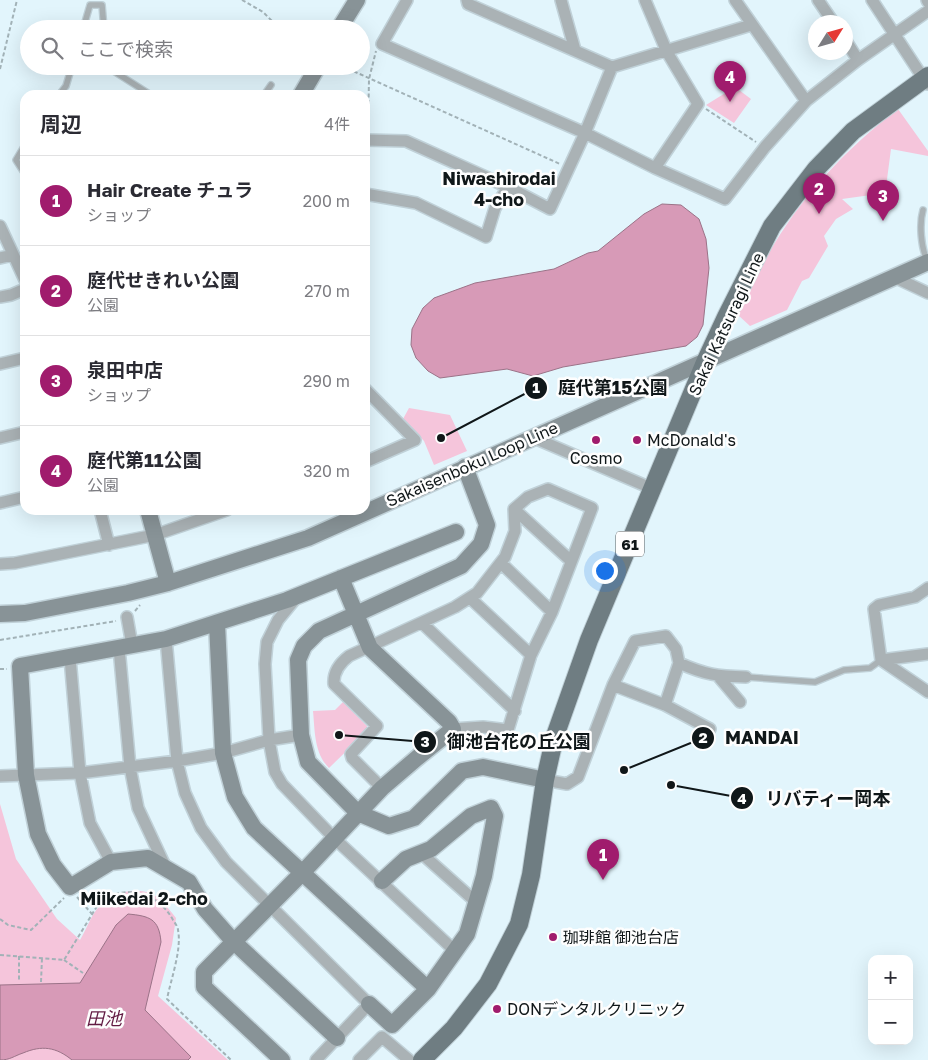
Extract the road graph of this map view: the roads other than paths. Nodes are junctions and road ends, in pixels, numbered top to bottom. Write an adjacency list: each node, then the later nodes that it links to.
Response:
1 (357, 0): 13 (street)
2 (407, 0): 31 (street)
3 (467, 0): 16 (street)
4 (561, 0): 16 (street)
5 (645, 0): 17 (street)
6 (735, 0): 14 (street)
7 (818, 0): 10 (street)
8 (872, 0): 15 (street)
9 (928, 11): 15 (street)
10 (828, 15)
11 (86, 20): 12 (lane)
12 (103, 20)
13 (345, 20)
14 (751, 25): 17 (street); 30 (street)
15 (894, 34): 19 (street); 24 (street)
16 (575, 50): 20 (street)
17 (667, 52): 20 (street); 35 (street)
18 (853, 52): 19 (street)
19 (858, 60): 30 (street)
20 (612, 67): 31 (street)
21 (69, 75): 26 (lane)
22 (120, 75): 27 (lane)
23 (313, 75): 29 (street)
24 (926, 80): 49 (main road, Sakai Katsuragi Line / 61)
25 (271, 85): 28 (lane)
26 (63, 90)
27 (143, 90)
28 (268, 90)
29 (304, 90)
30 (806, 102): 35 (street)
31 (585, 133): 35 (street); 36 (street)
32 (370, 140): 36 (street)
33 (20, 153): 34 (lane)
34 (20, 166)
35 (655, 168)
36 (508, 188): 37 (street)
37 (370, 195)
38 (923, 210): 42 (lane)
39 (0, 226): 40 (street)
40 (13, 255): 41 (street); 43 (street)
41 (0, 258)
42 (928, 262): 44 (street, Sakaisenboku Loop Line)
43 (20, 270)
44 (894, 277): 46 (street); 49 (street, Sakaisenboku Loop Line)
45 (20, 291): 47 (street)
46 (928, 293)
47 (0, 297)
48 (20, 359): 50 (street)
49 (706, 360): 54 (street, Sakaisenboku Loop Line); 57 (main road, Sakai Katsuragi Line / 61)
50 (0, 364)
51 (370, 394): 55 (street)
52 (20, 433): 53 (street)
53 (0, 438)
54 (532, 438): 56 (street, Sakaisenboku Loop Line); 57 (street)
55 (370, 460)
56 (465, 467): 61 (street, Sakaisenboku Loop Line); 79 (street)
57 (653, 489): 108 (main road, Sakai Katsuragi Line / 61)
58 (20, 498): 59 (street)
59 (0, 502)
60 (514, 509): 69 (street); 69 (street); 70 (street)
61 (370, 510)
62 (101, 515): 68 (street)
63 (149, 515): 67 (street)
64 (196, 515): 67 (street)
65 (359, 515): 73 (street, Sakaisenboku Loop Line)
66 (456, 532): 72 (street)
67 (155, 535): 68 (street); 73 (street)
68 (109, 545): 71 (street)
69 (571, 561): 77 (street)
70 (501, 563): 76 (street); 77 (street)
71 (0, 564)
72 (341, 578): 75 (street); 79 (street)
73 (168, 583): 78 (street, Sakaisenboku Loop Line)
74 (928, 588): 89 (street)
75 (297, 596): 81 (street); 101 (street)
76 (470, 598): 82 (street); 87 (street)
77 (552, 612): 87 (street)
78 (0, 614)
79 (357, 614): 85 (street); 100 (street)
80 (127, 617): 84 (street)
81 (217, 623): 83 (street); 102 (street)
82 (422, 623): 85 (street); 97 (street)
83 (166, 639): 84 (street); 103 (street)
84 (125, 646): 88 (street); 104 (street)
85 (370, 648): 98 (street); 109 (street)
86 (928, 654): 89 (street)
87 (531, 655): 97 (street)
88 (70, 658): 105 (street); 106 (street)
89 (881, 660): 92 (lane); 94 (street)
90 (679, 664): 91 (street); 93 (street); 96 (street)
91 (718, 676): 92 (street); 95 (street)
92 (746, 677)
93 (613, 684): 96 (street); 108 (street)
94 (928, 692)
95 (740, 702)
96 (665, 705): 99 (street)
97 (515, 711): 98 (street)
98 (453, 729): 109 (street)
99 (710, 729)
100 (301, 735): 101 (street); 110 (street)
101 (269, 740): 102 (street); 111 (street)
102 (223, 753): 103 (street); 115 (street)
103 (177, 761): 104 (street); 118 (street)
104 (130, 767): 105 (street); 114 (street)
105 (80, 773): 106 (street); 113 (street)
106 (26, 775): 107 (street); 113 (street)
107 (0, 776)
108 (545, 780): 110 (street); 128 (main road, Sakai Katsuragi Line / 61)
109 (382, 788): 110 (street)
110 (358, 813): 111 (street)
111 (334, 838): 115 (street); 116 (street)
112 (421, 853): 116 (street); 117 (street); 117 (street)
113 (111, 862): 114 (street)
114 (167, 869): 119 (street)
115 (303, 872): 118 (street); 121 (street)
116 (382, 881): 120 (street)
117 (476, 902): 120 (street)
118 (270, 906): 119 (street); 122 (street)
119 (234, 942): 123 (street); 124 (street)
120 (455, 951): 121 (street)
121 (428, 989): 122 (street)
122 (369, 1004): 123 (street)
123 (337, 1038): 125 (street)
124 (282, 1060)
125 (316, 1060)
126 (359, 1060): 127 (street)
127 (409, 1060)
128 (422, 1060)

